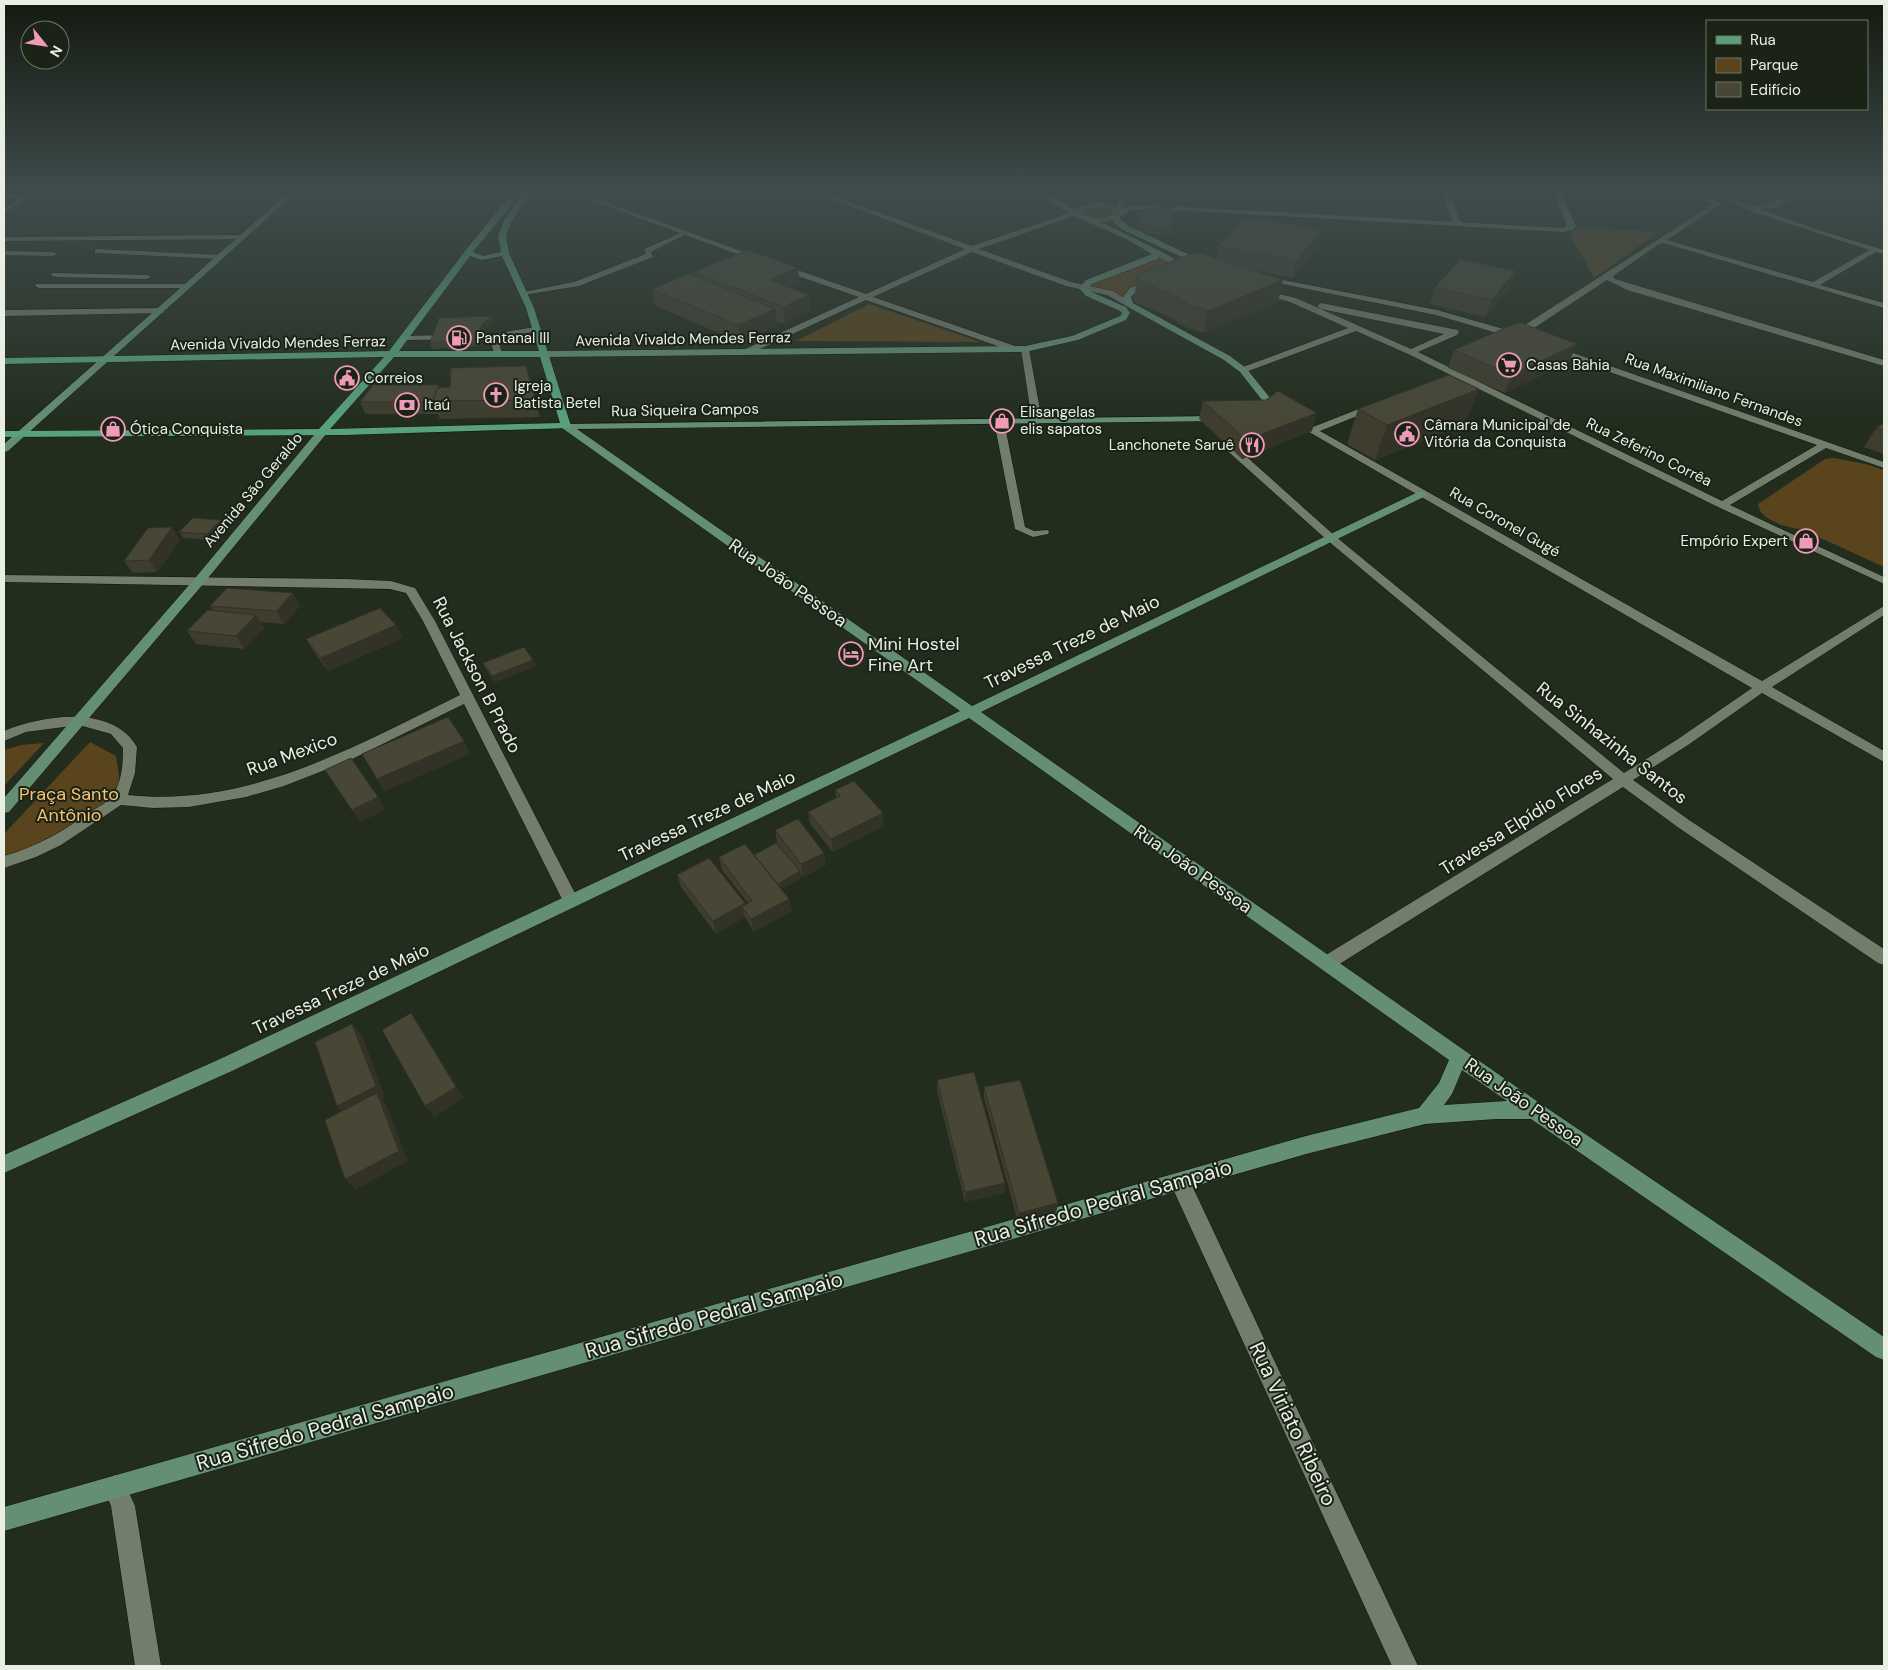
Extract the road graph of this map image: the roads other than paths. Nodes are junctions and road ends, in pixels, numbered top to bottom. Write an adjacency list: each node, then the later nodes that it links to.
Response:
1 (209, 268): 18 (street)
2 (457, 268): 41 (main road, Avenida São Geraldo)
3 (512, 268): 25 (main road)
4 (619, 268): 25 (lane)
5 (784, 268): 26 (street)
6 (930, 268): 26 (street)
7 (1025, 268): 23 (street)
8 (1123, 268): 23 (street)
9 (1620, 268): 17 (street)
10 (1757, 268): 20 (street)
11 (1847, 268): 20 (street)
12 (1188, 269): 13 (street); 14 (street)
13 (1179, 272)
14 (1200, 274)
15 (55, 275): 18 (lane)
16 (1251, 276): 34 (street)
17 (1608, 276): 40 (street); 53 (street)
18 (198, 278): 22 (street)
19 (1160, 280): 28 (street)
20 (1814, 285): 29 (street)
21 (39, 286): 22 (lane)
22 (188, 286): 30 (street)
23 (1083, 288): 28 (street); 32 (street)
24 (1250, 288): 27 (street)
25 (523, 293): 36 (main road)
26 (866, 297): 45 (street); 46 (street)
27 (1293, 300): 35 (street); 38 (street)
28 (1128, 301): 33 (street, Rua Coronel Gugé)
29 (1884, 306)
30 (160, 311): 31 (street); 52 (street)
31 (4, 313)
32 (1119, 320): 33 (street, Avenida Vivaldo Mendes Ferraz); 45 (street, Avenida Vivaldo Mendes Ferraz)
33 (1156, 320): 54 (street, Rua Coronel Gugé)
34 (1476, 323): 38 (street); 40 (street)
35 (1355, 328): 37 (street); 54 (street)
36 (535, 329): 39 (lane); 49 (main road)
37 (1365, 332): 43 (street); 47 (street, Rua Zeferino Corrêa)
38 (1454, 332): 43 (street)
39 (492, 336): 41 (lane); 50 (lane)
40 (1517, 336): 42 (street)
41 (404, 338): 48 (main road, Avenida São Geraldo)
42 (1491, 341)
43 (1427, 345): 47 (street)
44 (1544, 345): 69 (street, Rua Maximiliano Fernandes)
45 (1020, 349): 46 (street, Avenida Vivaldo Mendes Ferraz); 62 (street)
46 (746, 352): 49 (street, Avenida Vivaldo Mendes Ferraz)
47 (1411, 352): 55 (street, Rua Zeferino Corrêa)
48 (392, 354): 50 (main road, Avenida Vivaldo Mendes Ferraz); 52 (main road, Avenida Vivaldo Mendes Ferraz); 65 (main road, Avenida São Geraldo)
49 (545, 354): 50 (main road, Avenida Vivaldo Mendes Ferraz); 64 (main road)
50 (503, 355)
51 (4, 361): 52 (main road, Avenida Vivaldo Mendes Ferraz)
52 (104, 361): 68 (street)
53 (1884, 362)
54 (1243, 370): 58 (street, Rua Coronel Gugé)
55 (1454, 373): 56 (street); 73 (street, Rua Zeferino Corrêa)
56 (1436, 380)
57 (1383, 402): 66 (street)
58 (1274, 409): 59 (street); 66 (street, Rua Coronel Gugé)
59 (1262, 418)
60 (1199, 419): 61 (street, Rua Siqueira Campos); 62 (street, Rua Siqueira Campos); 75 (street, Rua Sinhazinha Santos)
61 (1226, 419)
62 (1037, 421): 63 (street, Rua Siqueira Campos)
63 (999, 422): 64 (street, Rua Siqueira Campos); 74 (lane)
64 (566, 426): 65 (main road, Rua Siqueira Campos); 82 (street, Rua João Pessoa)
65 (323, 431): 68 (main road, Rua Siqueira Campos); 77 (street, Avenida São Geraldo)
66 (1312, 431): 72 (street, Rua Coronel Gugé)
67 (4, 434): 68 (main road, Rua Siqueira Campos)
68 (20, 434): 70 (street)
69 (1824, 445): 71 (street, Rua Maximiliano Fernandes); 73 (street)
70 (4, 449)
71 (1884, 465)
72 (1422, 494): 75 (street, Travessa Treze de Maio); 80 (street, Rua Coronel Gugé)
73 (1722, 505): 78 (street, Rua Zeferino Corrêa)
74 (1044, 532)
75 (1331, 538): 82 (street, Travessa Treze de Maio); 86 (street, Rua Sinhazinha Santos)
76 (4, 578): 77 (street, Rua Jackson B Prado)
77 (200, 580): 81 (street, Rua Jackson B Prado); 83 (street, Avenida São Geraldo)
78 (1884, 581)
79 (1884, 610): 80 (street, Travessa Elpídio Flores)
80 (1762, 687): 85 (street, Rua Coronel Gugé); 86 (street, Travessa Elpídio Flores)
81 (468, 697): 87 (street, Rua Mexico); 90 (street, Rua Jackson B Prado)
82 (971, 712): 90 (street, Travessa Treze de Maio); 92 (street, Rua João Pessoa)
83 (80, 720): 84 (street); 87 (street); 88 (street, Avenida São Geraldo)
84 (4, 736)
85 (1884, 757)
86 (1623, 780): 91 (street, Rua Sinhazinha Santos); 92 (street, Travessa Elpídio Flores)
87 (118, 800): 89 (street)
88 (4, 808)
89 (4, 862)
90 (571, 901): 96 (street, Travessa Treze de Maio)
91 (1884, 958)
92 (1327, 963): 93 (street, Rua João Pessoa)
93 (1459, 1056): 94 (street, Rua João Pessoa); 95 (street)
94 (1534, 1110): 95 (street, Rua Sifredo Pedral Sampaio); 98 (street, Rua João Pessoa)
95 (1425, 1116): 97 (street, Rua Sifredo Pedral Sampaio)
96 (4, 1164)
97 (1180, 1182): 99 (street, Rua Sifredo Pedral Sampaio); 102 (street, Rua Viriato Ribeiro)
98 (1884, 1349)
99 (116, 1487): 100 (street, Rua Sifredo Pedral Sampaio); 101 (street)
100 (4, 1519)
101 (148, 1666)
102 (1405, 1666)

